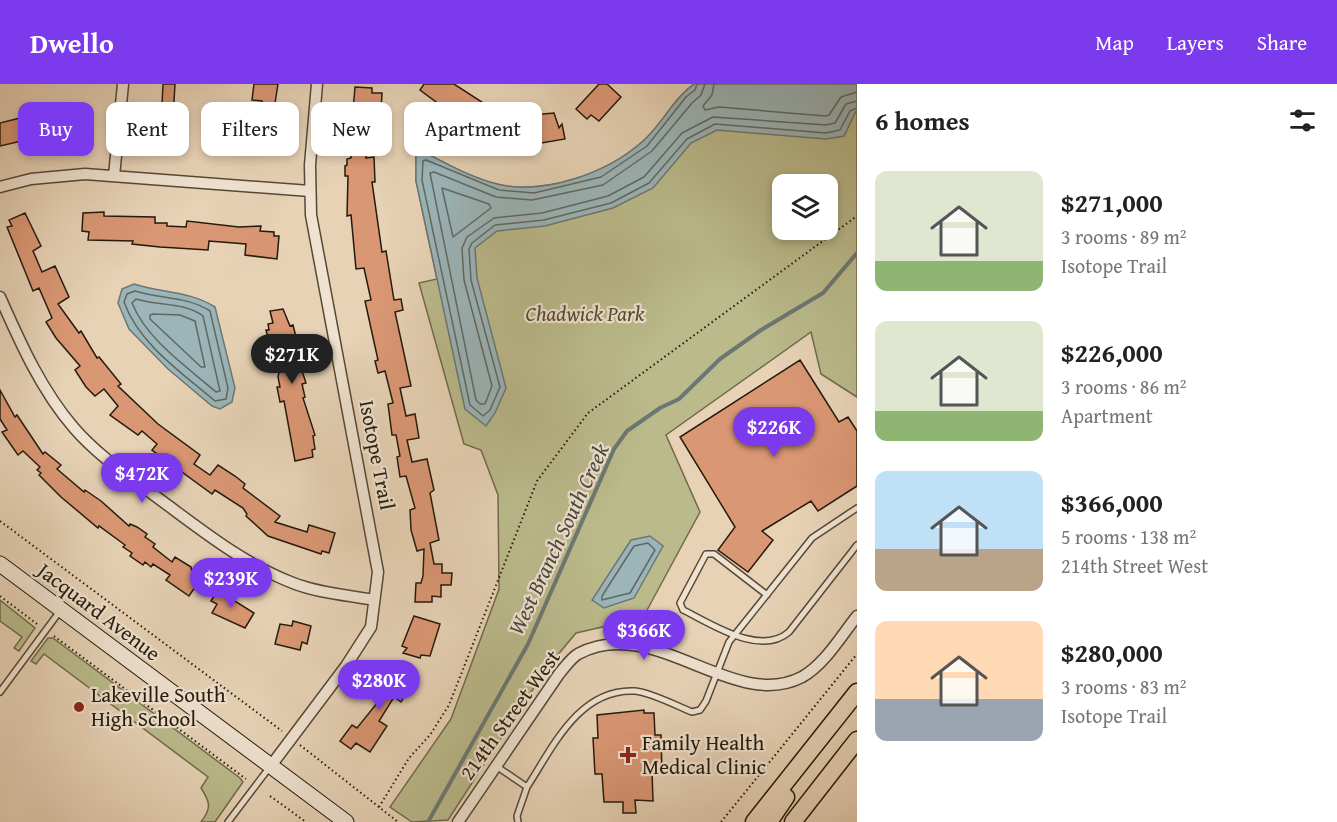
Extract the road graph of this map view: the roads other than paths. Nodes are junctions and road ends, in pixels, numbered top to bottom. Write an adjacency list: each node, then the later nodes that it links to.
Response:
1 (123, 84): 3 (street)
2 (317, 84): 5 (street, Isotope Trail)
3 (114, 176): 4 (street); 5 (street)
4 (0, 187)
5 (310, 191): 11 (street, Isotope Trail)
6 (0, 297): 11 (street)
7 (857, 508): 10 (lane)
8 (857, 544): 14 (lane)
9 (0, 564): 12 (street, Jacquard Avenue)
10 (766, 596): 14 (lane); 14 (lane)
11 (374, 600): 21 (street, Isotope Trail)
12 (61, 609): 16 (lane); 21 (street, Jacquard Avenue)
13 (857, 616): 15 (street, 214th Street West)
14 (735, 634): 15 (lane)
15 (717, 673): 20 (street, 214th Street West); 22 (lane)
16 (0, 692)
17 (857, 692): 18 (main road)
18 (833, 723): 27 (main road); 28 (main road)
19 (857, 740): 29 (main road)
20 (496, 766): 22 (lane); 25 (street, 214th Street West)
21 (270, 767): 23 (lane); 24 (street, Jacquard Avenue)
22 (528, 787): 26 (lane)
23 (228, 822)
24 (346, 822)
25 (458, 822)
26 (518, 822)
27 (754, 822)
28 (769, 822)
29 (793, 822)

